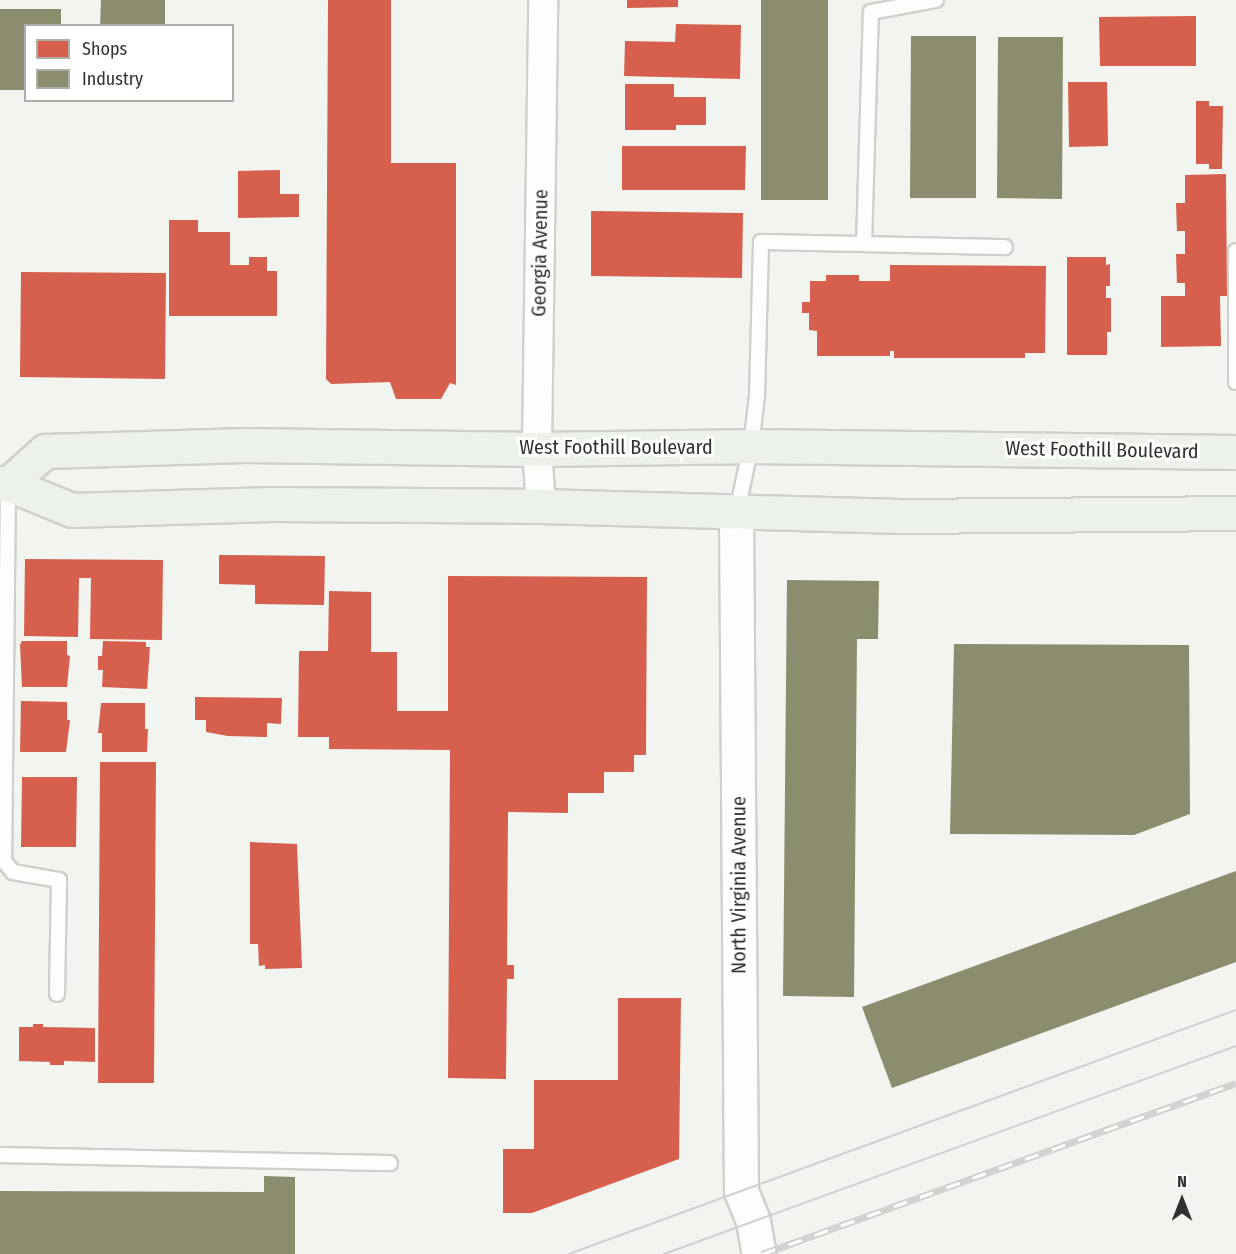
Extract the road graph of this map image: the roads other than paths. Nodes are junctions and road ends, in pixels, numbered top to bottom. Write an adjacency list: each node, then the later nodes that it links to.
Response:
1 (543, 0): 8 (street, Georgia Avenue)
2 (936, 0): 3 (lane)
3 (864, 244): 4 (lane); 7 (lane)
4 (1005, 247)
5 (1236, 251): 6 (lane)
6 (1236, 382)
7 (751, 446): 8 (main road, West Foothill Boulevard); 9 (main road, West Foothill Boulevard); 12 (lane)
8 (537, 448): 10 (main road, West Foothill Boulevard); 11 (street, Georgia Avenue)
9 (1236, 452)
10 (4, 484): 11 (main road); 14 (lane)
11 (541, 506): 12 (main road)
12 (736, 513): 13 (main road); 17 (street, North Virginia Avenue)
13 (1236, 513)
14 (57, 994)
15 (0, 1155): 16 (lane)
16 (390, 1163)
17 (759, 1254)

